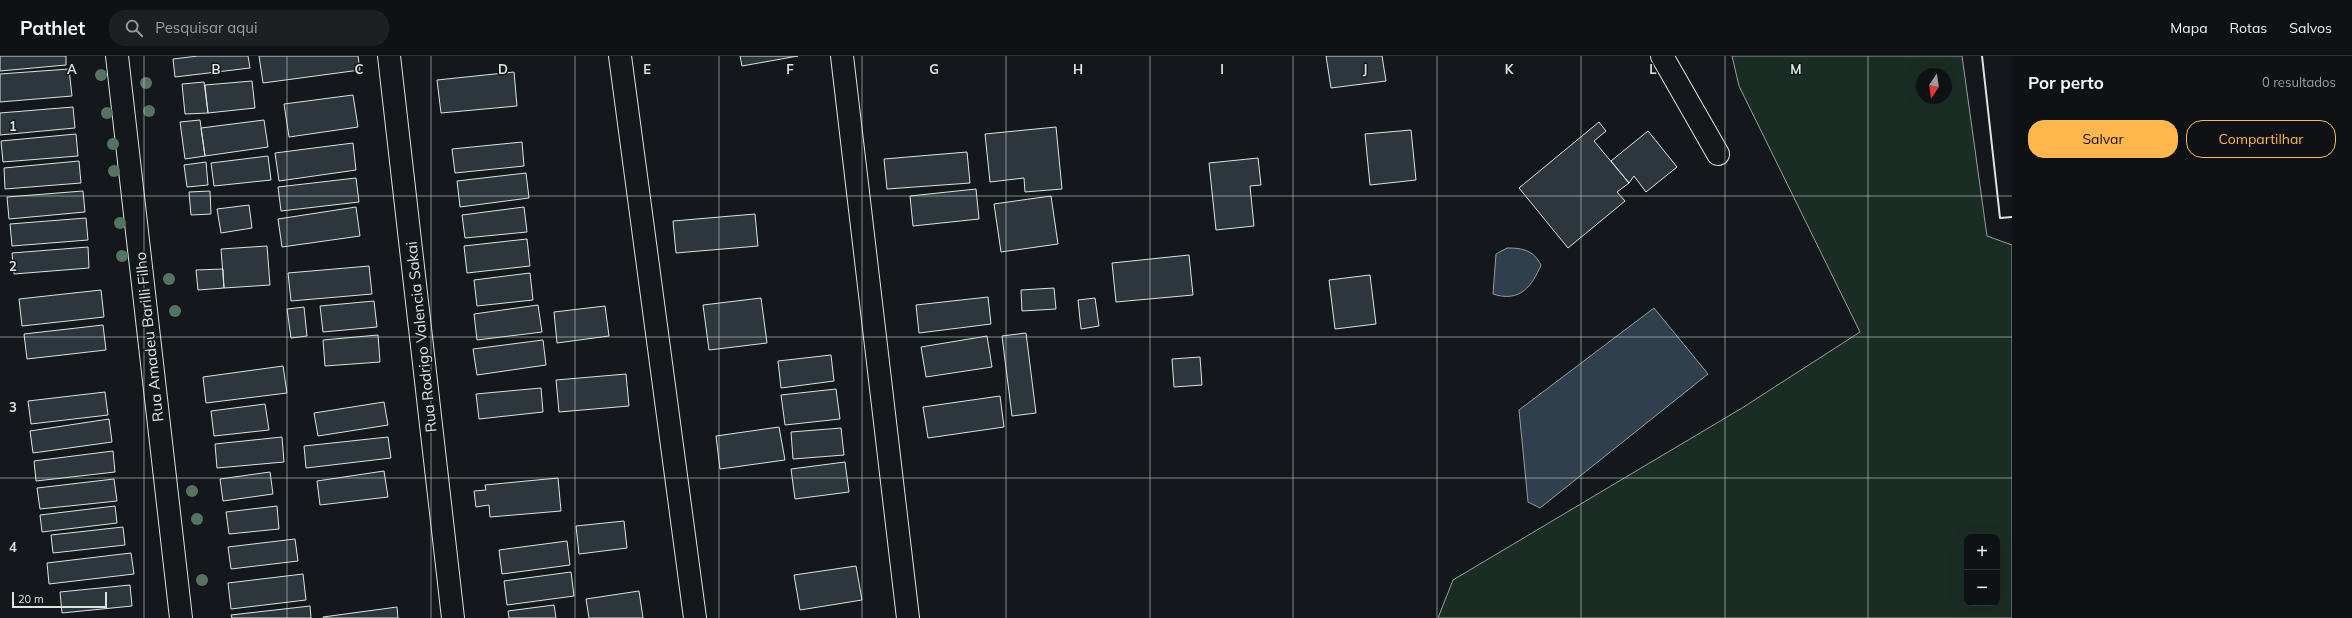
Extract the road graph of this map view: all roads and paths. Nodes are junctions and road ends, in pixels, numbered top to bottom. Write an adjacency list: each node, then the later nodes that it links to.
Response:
1 (118, 56): 7 (street, Rua Amadeu Barilli Filho)
2 (389, 56): 8 (street, Rua Rodrigo Valencia Sakai)
3 (620, 56): 9 (street)
4 (842, 56): 10 (street)
5 (1662, 56): 6 (street)
6 (1718, 154)
7 (181, 618)
8 (453, 618)
9 (695, 618)
10 (908, 618)

